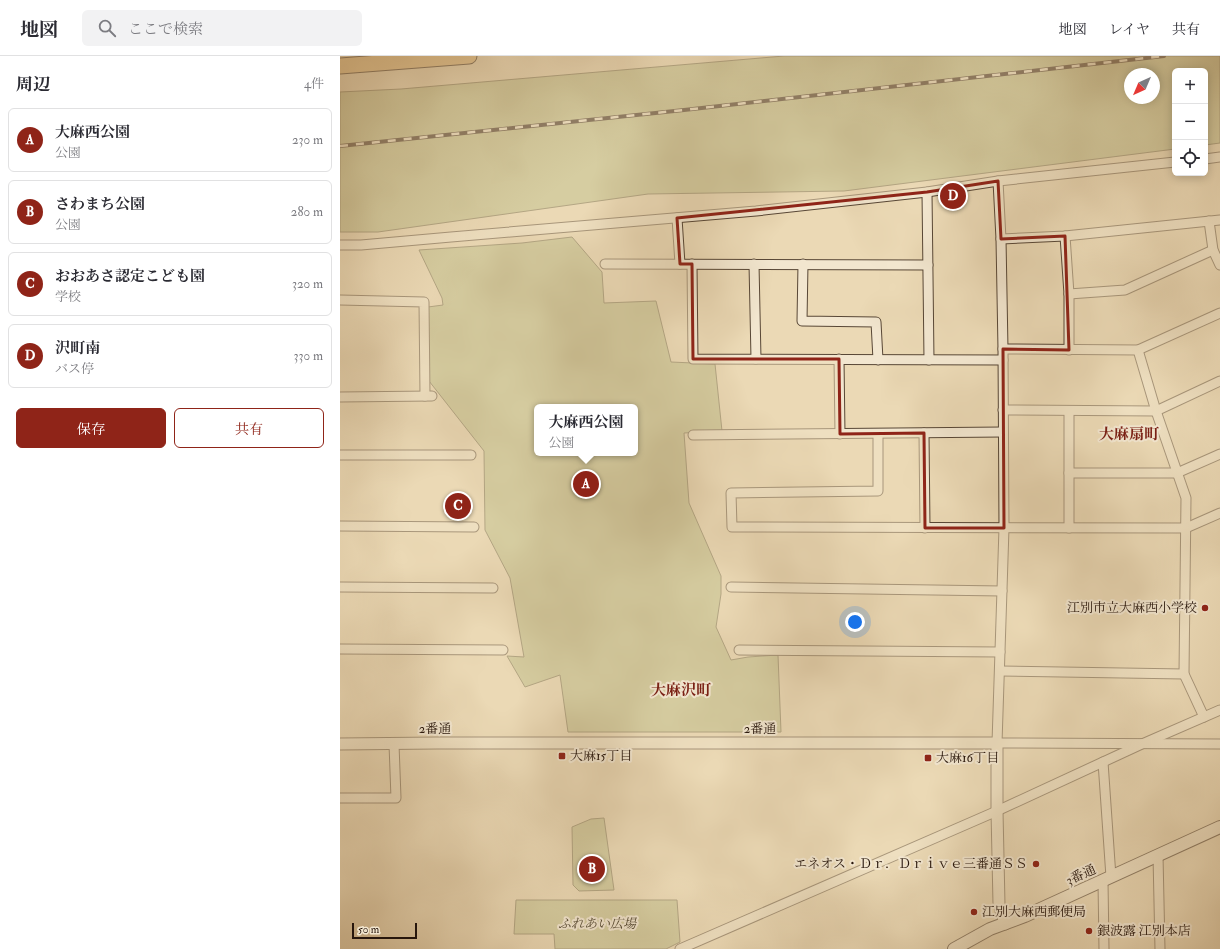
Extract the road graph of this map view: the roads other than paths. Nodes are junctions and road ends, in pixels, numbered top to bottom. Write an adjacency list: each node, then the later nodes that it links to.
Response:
1 (469, 56): 2 (highway)
2 (340, 66)
3 (1220, 157): 4 (street)
4 (1208, 159)
5 (1172, 162): 6 (street)
6 (998, 181): 7 (street); 12 (street)
7 (927, 192): 8 (street); 20 (street)
8 (678, 218): 13 (street); 16 (street)
9 (1220, 220): 10 (street)
10 (1209, 221): 11 (street); 14 (street)
11 (1065, 236): 12 (street); 22 (street)
12 (1001, 239): 25 (street)
13 (340, 245)
14 (1213, 250): 21 (street); 22 (street)
15 (605, 264): 16 (street)
16 (680, 264): 17 (street)
17 (692, 264): 18 (street); 28 (street)
18 (754, 264): 19 (street); 28 (street)
19 (803, 264): 20 (street); 30 (street)
20 (928, 265): 31 (street)
21 (1220, 265)
22 (1069, 294): 26 (street)
23 (340, 300): 34 (street)
24 (1220, 314): 27 (street)
25 (1003, 349): 26 (street); 32 (street)
26 (1069, 350): 27 (street)
27 (1138, 350): 37 (street)
28 (756, 359): 29 (street)
29 (839, 360): 30 (street); 40 (street)
30 (878, 360): 31 (street)
31 (929, 360): 32 (street)
32 (1003, 360): 35 (street)
33 (1220, 381): 37 (street)
34 (340, 397)
35 (1003, 410): 36 (street); 38 (street)
36 (1069, 411): 37 (street); 46 (street)
37 (1156, 411): 47 (street)
38 (1003, 432): 39 (street); 52 (street)
39 (924, 433): 41 (street); 51 (street)
40 (840, 434): 41 (street); 42 (street)
41 (878, 434): 51 (street)
42 (693, 435)
43 (1220, 454): 47 (street)
44 (340, 455): 45 (street)
45 (471, 455)
46 (1069, 473): 47 (street); 53 (street)
47 (1177, 473): 54 (street)
48 (1220, 513): 54 (street)
49 (340, 526): 50 (street)
50 (474, 527)
51 (925, 528): 52 (street)
52 (1004, 528): 53 (street); 58 (street)
53 (1069, 528): 54 (street)
54 (1186, 528): 64 (street)
55 (340, 587): 57 (street)
56 (731, 587): 58 (street)
57 (492, 588)
58 (1002, 591): 62 (street)
59 (340, 649): 60 (street)
60 (503, 650)
61 (739, 650): 62 (street)
62 (1000, 652): 63 (street)
63 (1000, 671): 64 (street); 69 (street)
64 (1184, 674): 66 (street)
65 (1220, 710): 66 (street)
66 (1204, 717): 70 (street)
67 (340, 744): 68 (street, 2番通)
68 (394, 744): 69 (street, 2番通); 73 (street)
69 (997, 744): 70 (street); 74 (street)
70 (1142, 744): 71 (street); 72 (street)
71 (1220, 744)
72 (1103, 762): 74 (street); 77 (street)
73 (340, 798)
74 (997, 811): 78 (street); 79 (street)
75 (1220, 827): 76 (main road, 3番通)
76 (1158, 855): 77 (main road, 3番通); 82 (street)
77 (1107, 879): 78 (main road, 3番通); 81 (street)
78 (1005, 924): 80 (main road, 3番通)
79 (680, 949)
80 (954, 949)
81 (1104, 949)
82 (1160, 949)

